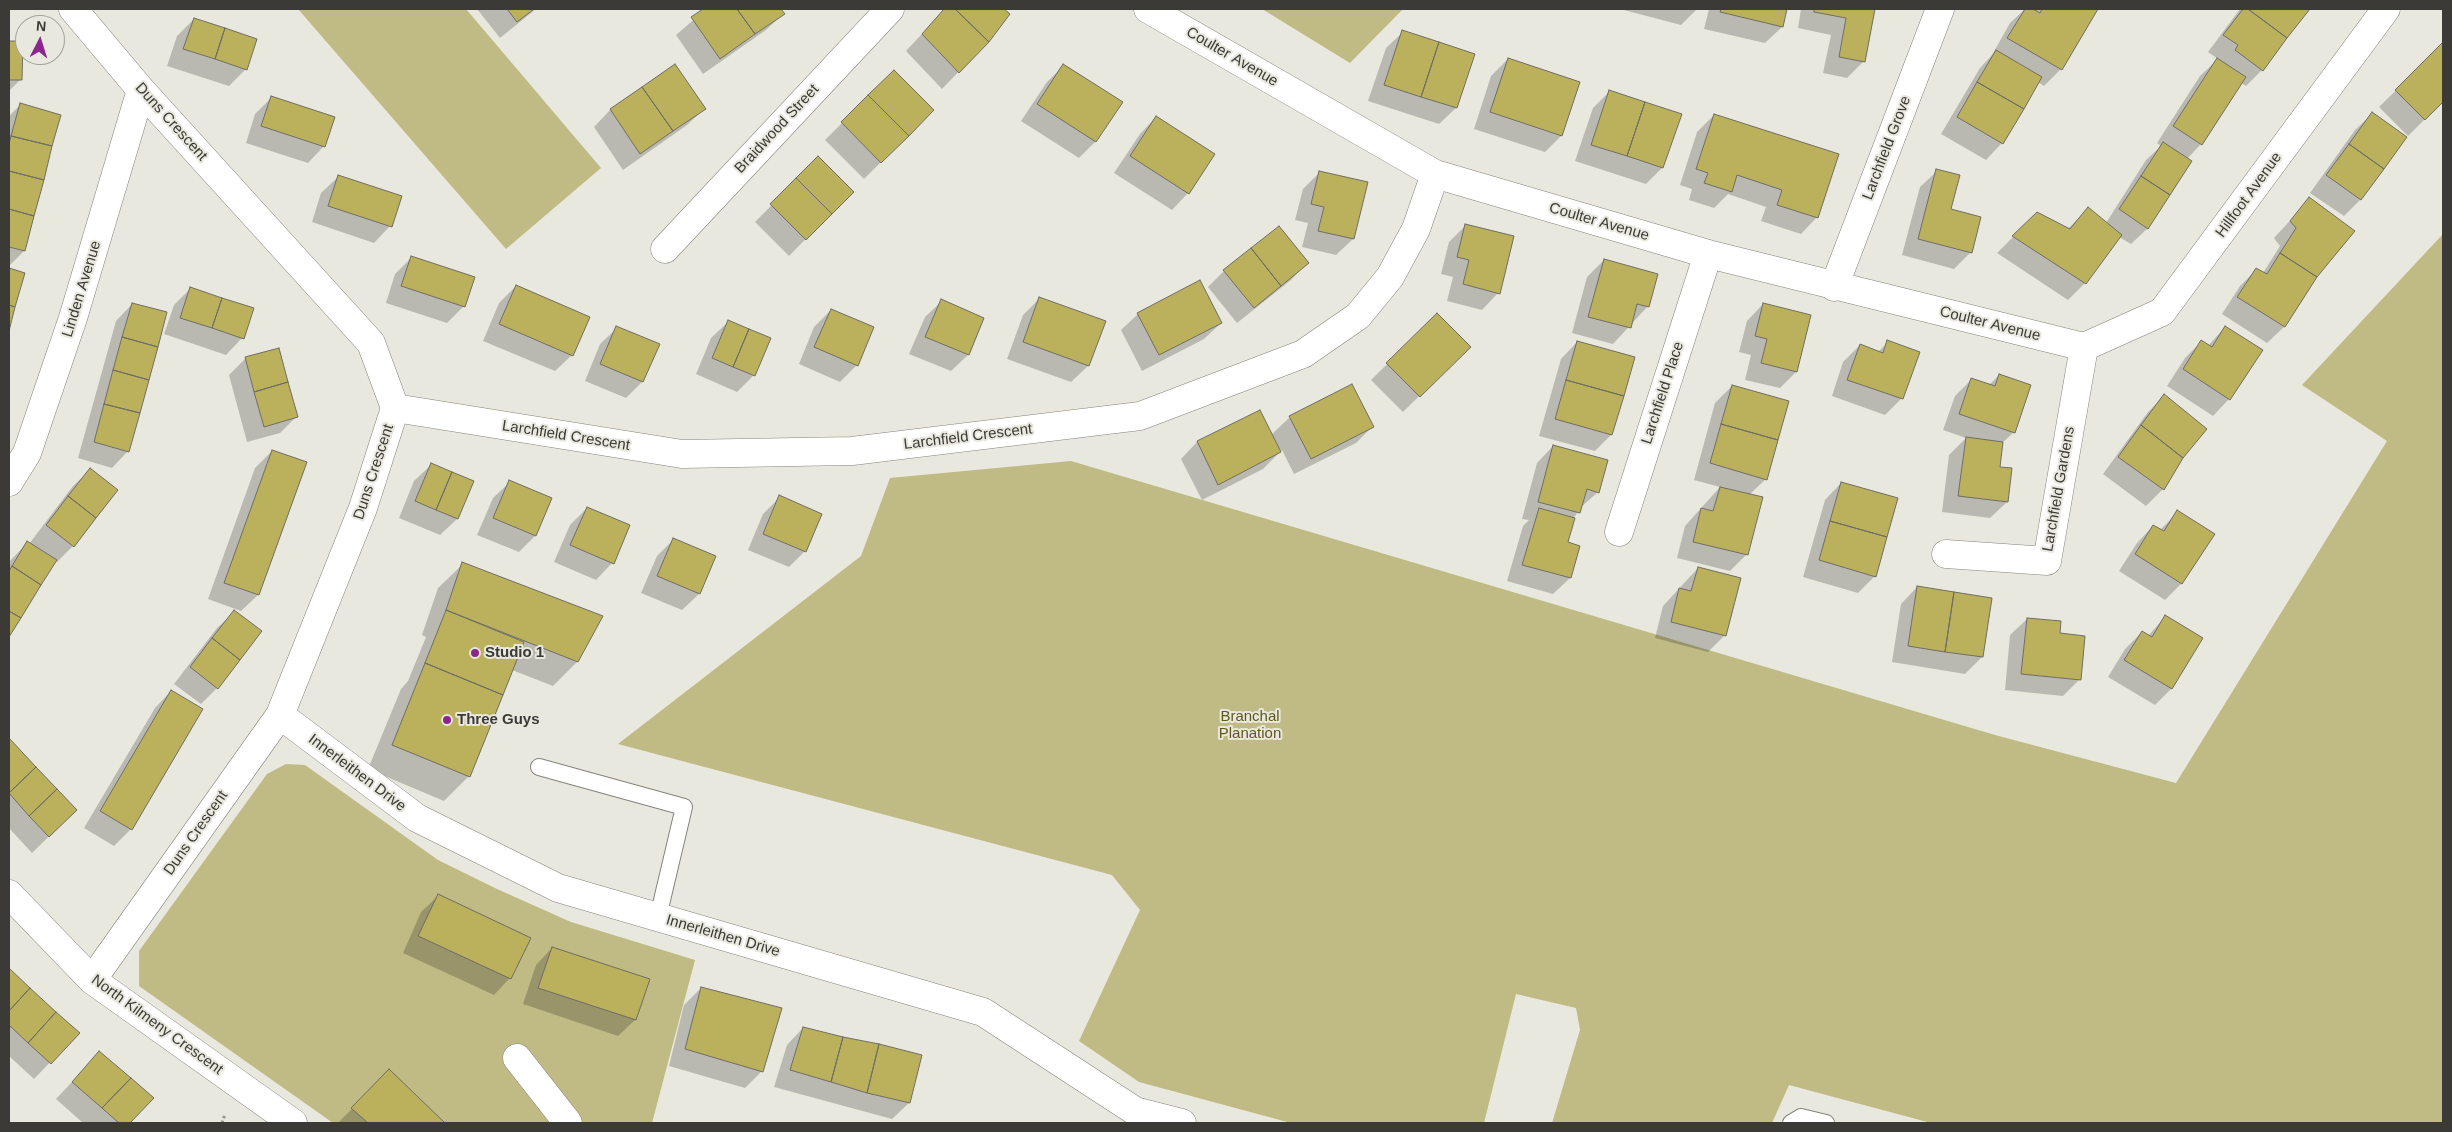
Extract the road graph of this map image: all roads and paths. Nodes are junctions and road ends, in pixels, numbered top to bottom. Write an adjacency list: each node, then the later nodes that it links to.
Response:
1 (73, 9): 6 (street, Duns Crescent)
2 (890, 9): 8 (street, Braidwood Street)
3 (1148, 9): 7 (street, Coulter Avenue)
4 (1940, 9): 10 (street, Larchfield Grove)
5 (2386, 9): 11 (street, Hillfoot Avenue)
6 (141, 90): 12 (street, Duns Crescent); 13 (street, Linden Avenue)
7 (1435, 174): 9 (street, Coulter Avenue); 12 (street, Larchfield Crescent)
8 (665, 249)
9 (1708, 254): 10 (street, Coulter Avenue); 14 (street, Larchfield Place)
10 (1834, 287): 11 (street, Coulter Avenue)
11 (2084, 347): 15 (street, Larchfield Gardens)
12 (395, 408): 16 (street, Duns Crescent)
13 (9, 482)
14 (1619, 532)
15 (1946, 554)
16 (280, 715): 19 (street, Innerleithen Drive); 20 (street, Duns Crescent)
17 (539, 767): 19 (lane)
18 (9, 894): 20 (street, North Kilmeny Crescent)
19 (658, 917): 24 (street, Innerleithen Drive)
20 (92, 980): 22 (street, North Kilmeny Crescent)
21 (517, 1058): 23 (street)
22 (293, 1123)
23 (568, 1123)
24 (1182, 1123)
25 (1791, 1123): 26 (lane)
26 (1826, 1123)

